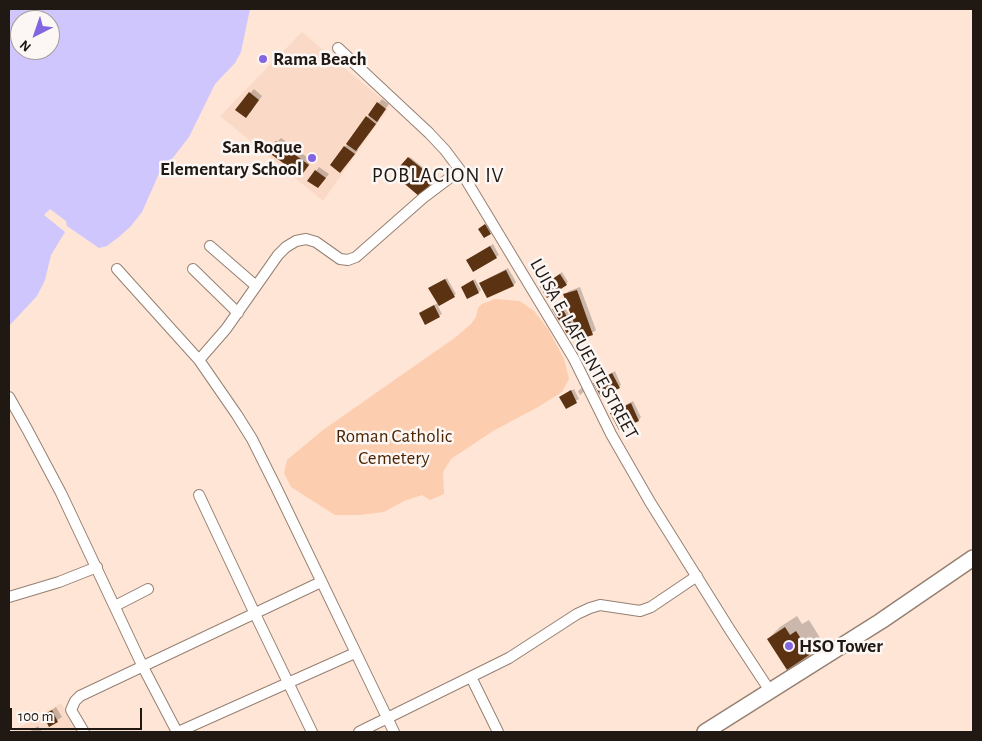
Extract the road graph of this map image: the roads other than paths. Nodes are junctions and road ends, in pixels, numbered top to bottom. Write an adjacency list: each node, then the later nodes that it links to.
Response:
1 (338, 48): 2 (street, LUISA E. LAFUENTE STREET)
2 (460, 170): 6 (street); 13 (street, LUISA E. LAFUENTE STREET)
3 (210, 246): 6 (street)
4 (117, 269): 8 (street)
5 (193, 269): 7 (street)
6 (256, 286): 7 (street)
7 (238, 313): 8 (street)
8 (199, 360): 14 (street)
9 (9, 397): 12 (street)
10 (199, 495): 18 (street)
11 (973, 558): 23 (main road)
12 (96, 567): 16 (street); 17 (street)
13 (697, 576): 21 (street); 23 (street, LUISA E. LAFUENTE STREET)
14 (321, 582): 18 (street); 19 (street)
15 (148, 589): 17 (street)
16 (9, 597)
17 (115, 606): 20 (street)
18 (255, 614): 20 (street); 22 (street)
19 (355, 653): 22 (street); 24 (street)
20 (144, 667): 25 (street); 26 (street)
21 (471, 677): 24 (street); 30 (street)
22 (289, 683): 26 (street); 27 (street)
23 (770, 691): 31 (main road)
24 (388, 718): 28 (street); 29 (street)
25 (84, 732)
26 (178, 732)
27 (312, 732)
28 (359, 732)
29 (394, 732)
30 (498, 732)
31 (706, 732)

